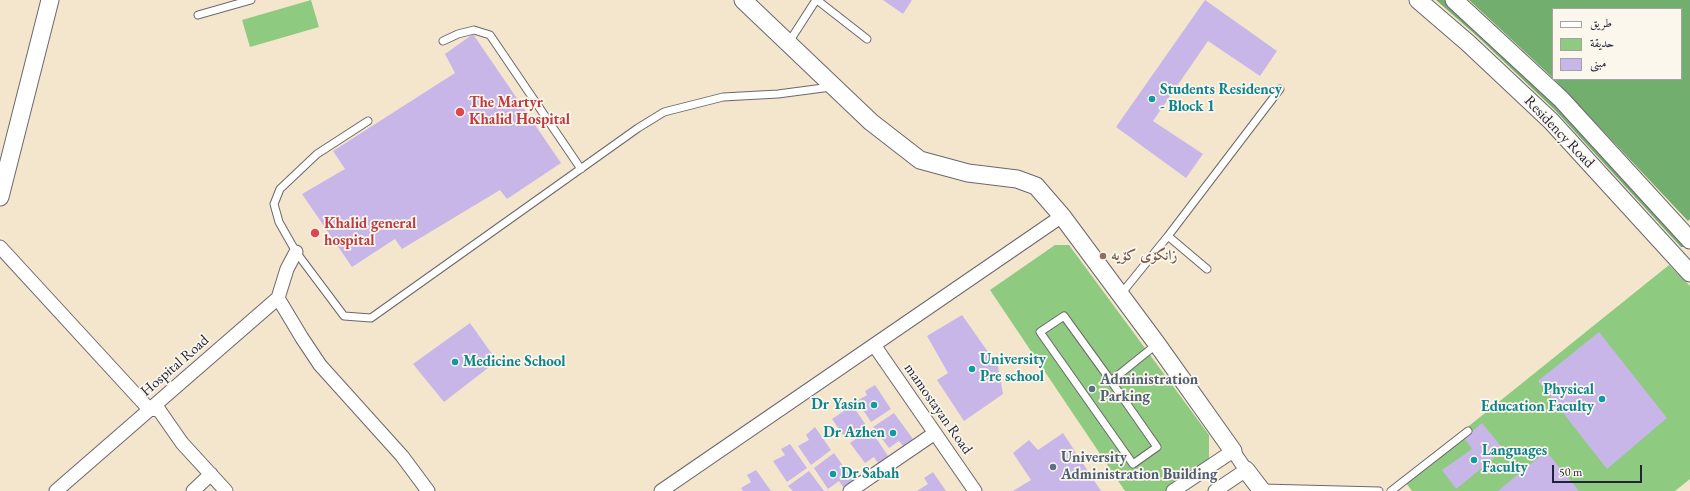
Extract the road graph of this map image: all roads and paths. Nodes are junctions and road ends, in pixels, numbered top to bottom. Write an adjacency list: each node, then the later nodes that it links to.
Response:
1 (50, 0): 15 (street)
2 (251, 0): 7 (lane)
3 (743, 0): 10 (street)
4 (1418, 0): 22 (street, Residency Road)
5 (1454, 0): 18 (street, Residency Road)
6 (813, 1): 8 (lane); 10 (lane)
7 (198, 15)
8 (867, 39)
9 (443, 41): 14 (lane)
10 (788, 42): 11 (street)
11 (832, 87): 14 (lane); 16 (street)
12 (1280, 89): 17 (lane)
13 (368, 121): 20 (lane)
14 (581, 169): 20 (lane)
15 (0, 196)
16 (1062, 216): 23 (street); 26 (street)
17 (1168, 236): 21 (lane); 23 (lane)
18 (1690, 240)
19 (0, 248): 28 (street)
20 (296, 252): 24 (street)
21 (1207, 269)
22 (1690, 272)
23 (1120, 294): 25 (street)
24 (278, 298): 28 (street, Hospital Road); 39 (street)
25 (1157, 344): 27 (lane); 31 (street)
26 (874, 345): 30 (street, mamostayan Road); 40 (street)
27 (1111, 381): 27 (lane)
28 (149, 409): 33 (street); 36 (street, Hospital Road)
29 (1468, 431): 45 (lane)
30 (935, 433): 35 (street); 41 (street, mamostayan Road)
31 (1233, 451): 32 (street); 42 (street)
32 (1246, 470): 34 (street); 43 (street)
33 (211, 474): 37 (street); 38 (street)
34 (1261, 489): 44 (lane)
35 (853, 490)
36 (56, 491)
37 (193, 491)
38 (226, 491)
39 (428, 491)
40 (662, 491)
41 (975, 491)
42 (1174, 491)
43 (1215, 491)
44 (1379, 491)
45 (1392, 491)

